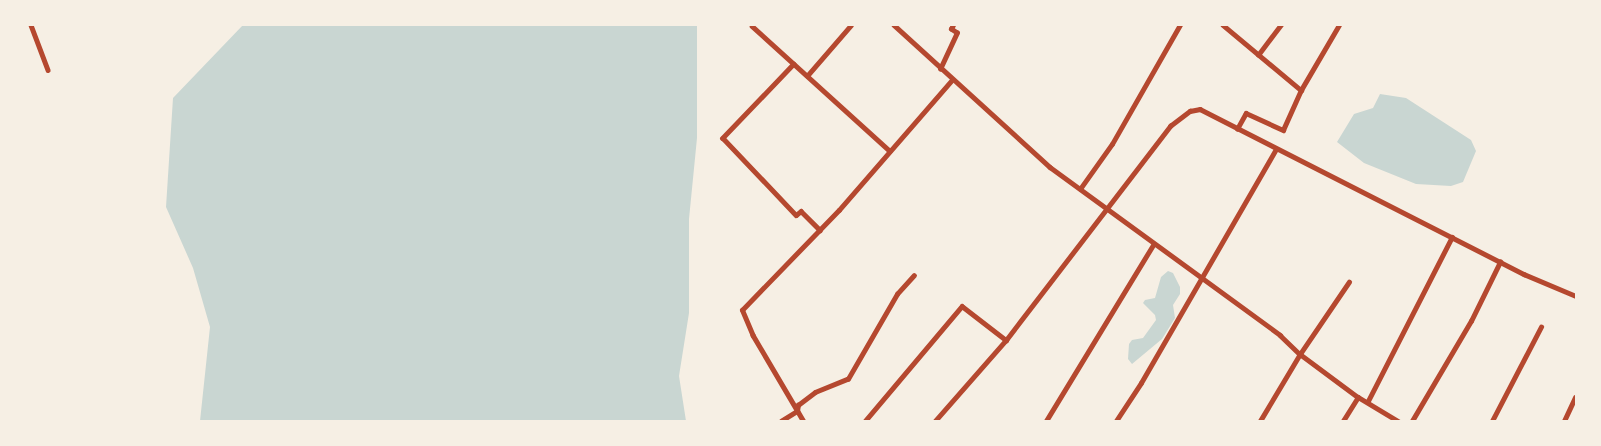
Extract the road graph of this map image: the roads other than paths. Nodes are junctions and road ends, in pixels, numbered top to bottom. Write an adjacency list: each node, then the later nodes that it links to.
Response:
1 (31, 25): 12 (street)
2 (851, 25): 14 (street)
3 (894, 25): 13 (street)
4 (953, 25): 13 (street)
5 (1180, 25): 20 (street)
6 (1223, 25): 10 (street)
7 (1281, 25): 10 (street)
8 (1339, 25): 16 (street)
9 (752, 26): 11 (street)
10 (1258, 55): 16 (street)
11 (794, 64): 14 (street); 22 (street)
12 (48, 70)
13 (940, 70): 15 (street)
14 (806, 76): 19 (street)
15 (952, 80): 19 (street); 20 (street)
16 (1301, 90): 17 (street)
17 (1237, 129): 18 (street); 21 (street)
18 (1276, 149): 23 (street); 27 (street)
19 (890, 151): 22 (street)
20 (1080, 189): 21 (street)
21 (1109, 210): 24 (street); 31 (street)
22 (820, 230): 36 (street)
23 (1452, 238): 25 (street); 35 (street)
24 (1153, 245): 27 (street); 41 (street)
25 (1500, 262): 29 (street); 46 (street)
26 (914, 276): 36 (street)
27 (1202, 280): 32 (street); 42 (street)
28 (1349, 282): 32 (street)
29 (1576, 296)
30 (1541, 327): 47 (street)
31 (1006, 340): 39 (street); 40 (street)
32 (1300, 354): 33 (street); 43 (street)
33 (1358, 397): 35 (street); 44 (street)
34 (1576, 397): 48 (street)
35 (1368, 401): 45 (street)
36 (798, 411): 37 (street); 38 (street)
37 (781, 421)
38 (804, 421)
39 (865, 421)
40 (935, 421)
41 (1046, 421)
42 (1116, 421)
43 (1260, 421)
44 (1343, 421)
45 (1398, 421)
46 (1412, 421)
47 (1492, 421)
48 (1564, 421)

